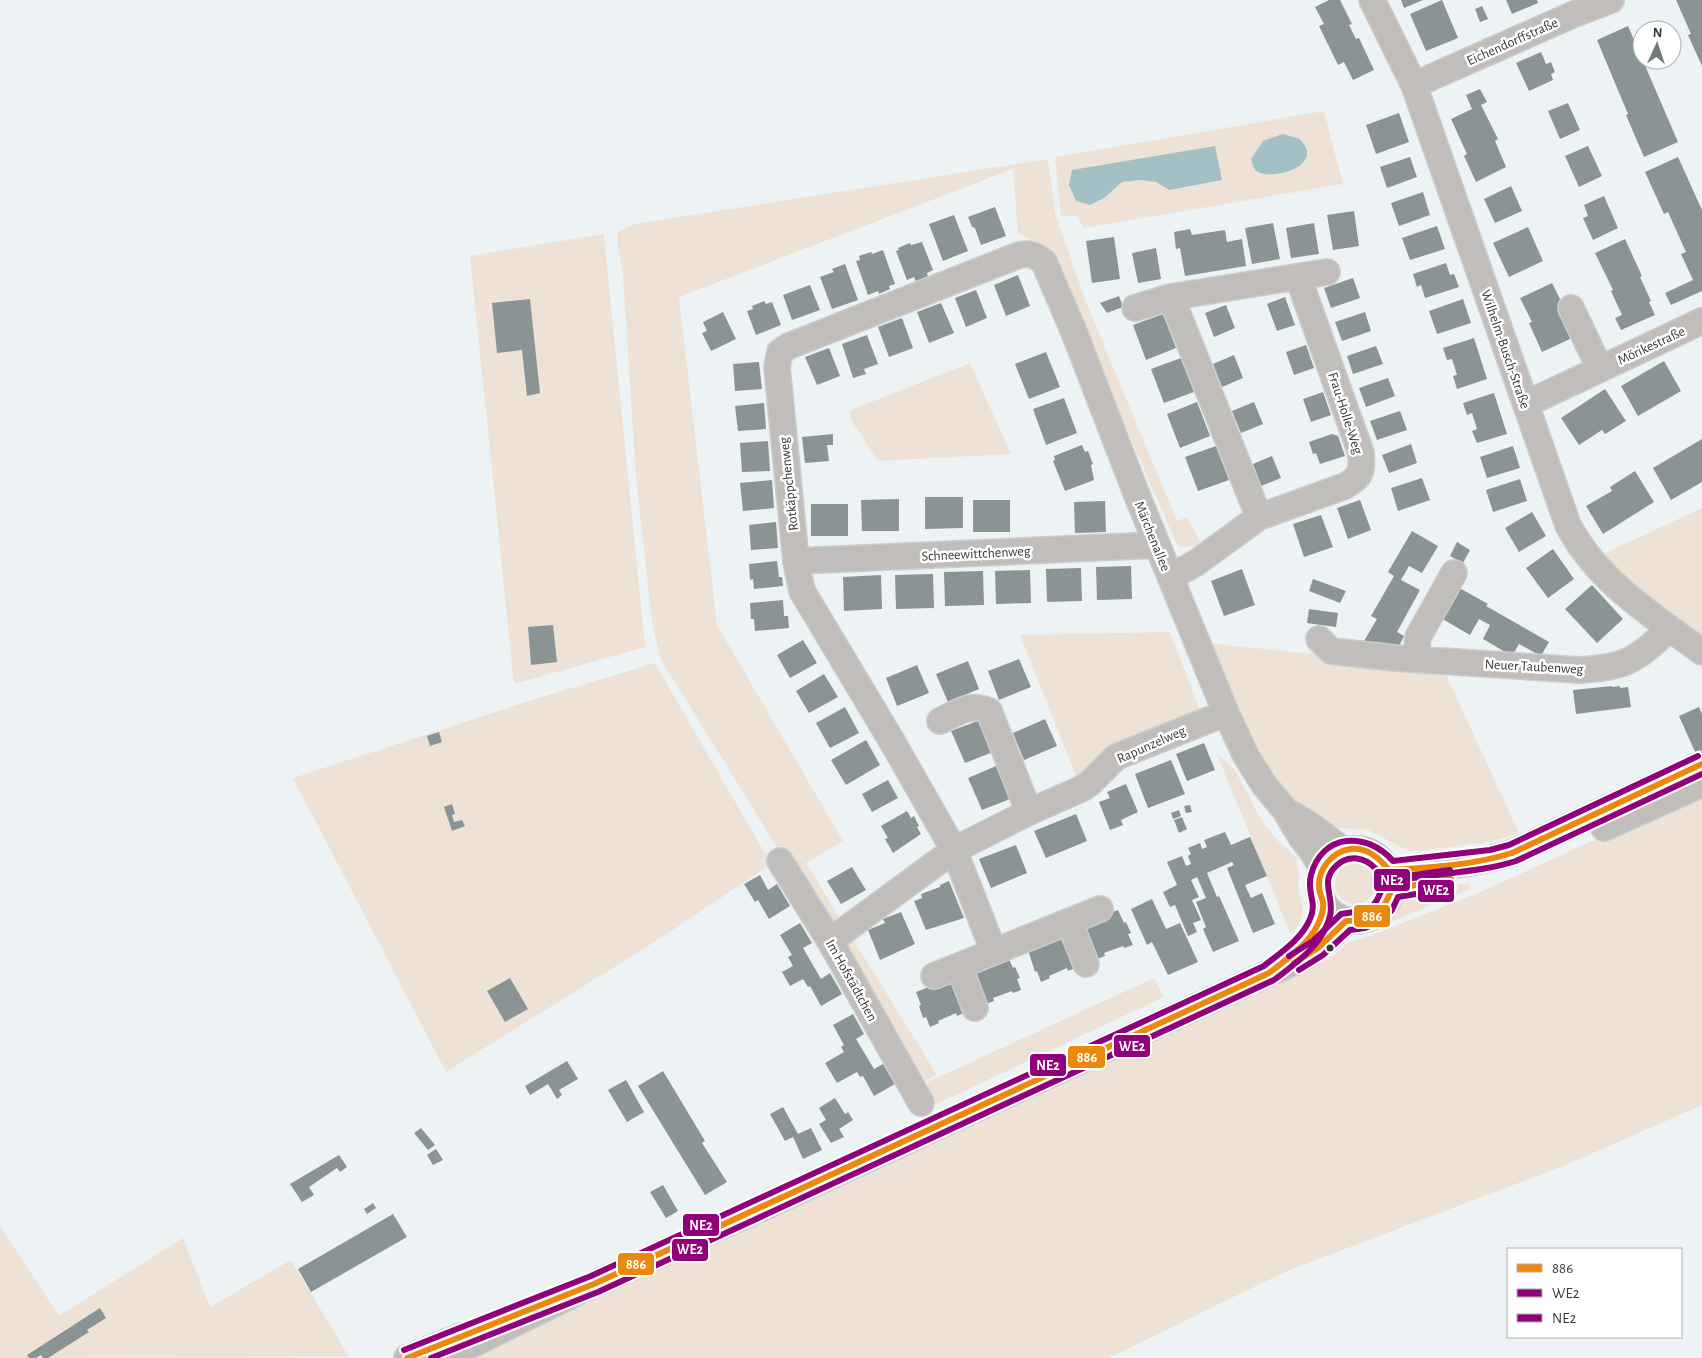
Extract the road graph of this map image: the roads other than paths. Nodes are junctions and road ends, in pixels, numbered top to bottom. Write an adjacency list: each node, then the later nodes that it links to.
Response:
1 (1372, 0): 3 (street, Wilhelm-Busch-Straße)
2 (1611, 0): 3 (street, Eichendorffstraße)
3 (1414, 85): 12 (street, Wilhelm-Busch-Straße)
4 (1035, 256): 14 (street, Märchenallee); 15 (street, Rotkäppchenweg)
5 (1327, 272): 6 (street)
6 (1298, 277): 7 (street); 13 (street, Frau-Holle-Weg)
7 (1171, 297): 8 (street); 13 (street)
8 (1135, 308)
9 (1571, 308): 11 (street, Mörikestraße)
10 (1702, 321): 11 (street, Mörikestraße)
11 (1600, 369): 12 (street, Mörikestraße)
12 (1526, 404): 18 (street, Wilhelm-Busch-Straße)
13 (1260, 517): 17 (street, Frau-Holle-Weg)
14 (1157, 545): 15 (street, Schneewittchenweg); 17 (street, Märchenallee)
15 (796, 561): 28 (street, Rotkäppchenweg)
16 (1454, 574): 21 (street)
17 (1170, 577): 22 (street, Märchenallee)
18 (1669, 628): 20 (street, Wilhelm-Busch-Straße); 21 (street, Neuer Taubenweg)
19 (1319, 639): 21 (street, Neuer Taubenweg)
20 (1702, 652)
21 (1416, 659)
22 (1226, 713): 26 (street, Märchenallee); 27 (street, Rapunzelweg)
23 (940, 721): 27 (street)
24 (1702, 764): 32 (street)
25 (1702, 784): 32 (street)
26 (1285, 810): 29 (street, Märchenallee); 31 (street, Märchenallee)
27 (1029, 812): 28 (street, Rapunzelweg)
28 (954, 850): 37 (street, Rapunzelweg); 38 (street)
29 (1342, 850): 31 (street); 32 (street)
30 (780, 861): 37 (street, Im Hofstädtchen)
31 (1322, 868): 33 (street)
32 (1390, 880): 36 (street)
33 (1324, 904): 36 (street); 41 (street)
34 (1100, 909): 35 (street)
35 (1069, 921): 38 (street); 39 (street)
36 (1346, 921): 41 (street)
37 (830, 941): 44 (street, Im Hofstädtchen)
38 (994, 952): 40 (street)
39 (1086, 964)
40 (959, 966): 42 (street); 43 (street)
41 (1268, 973): 45 (street)
42 (934, 976)
43 (976, 1008)
44 (921, 1103)
45 (594, 1284): 46 (street); 47 (street)
46 (407, 1358)
47 (445, 1358)

